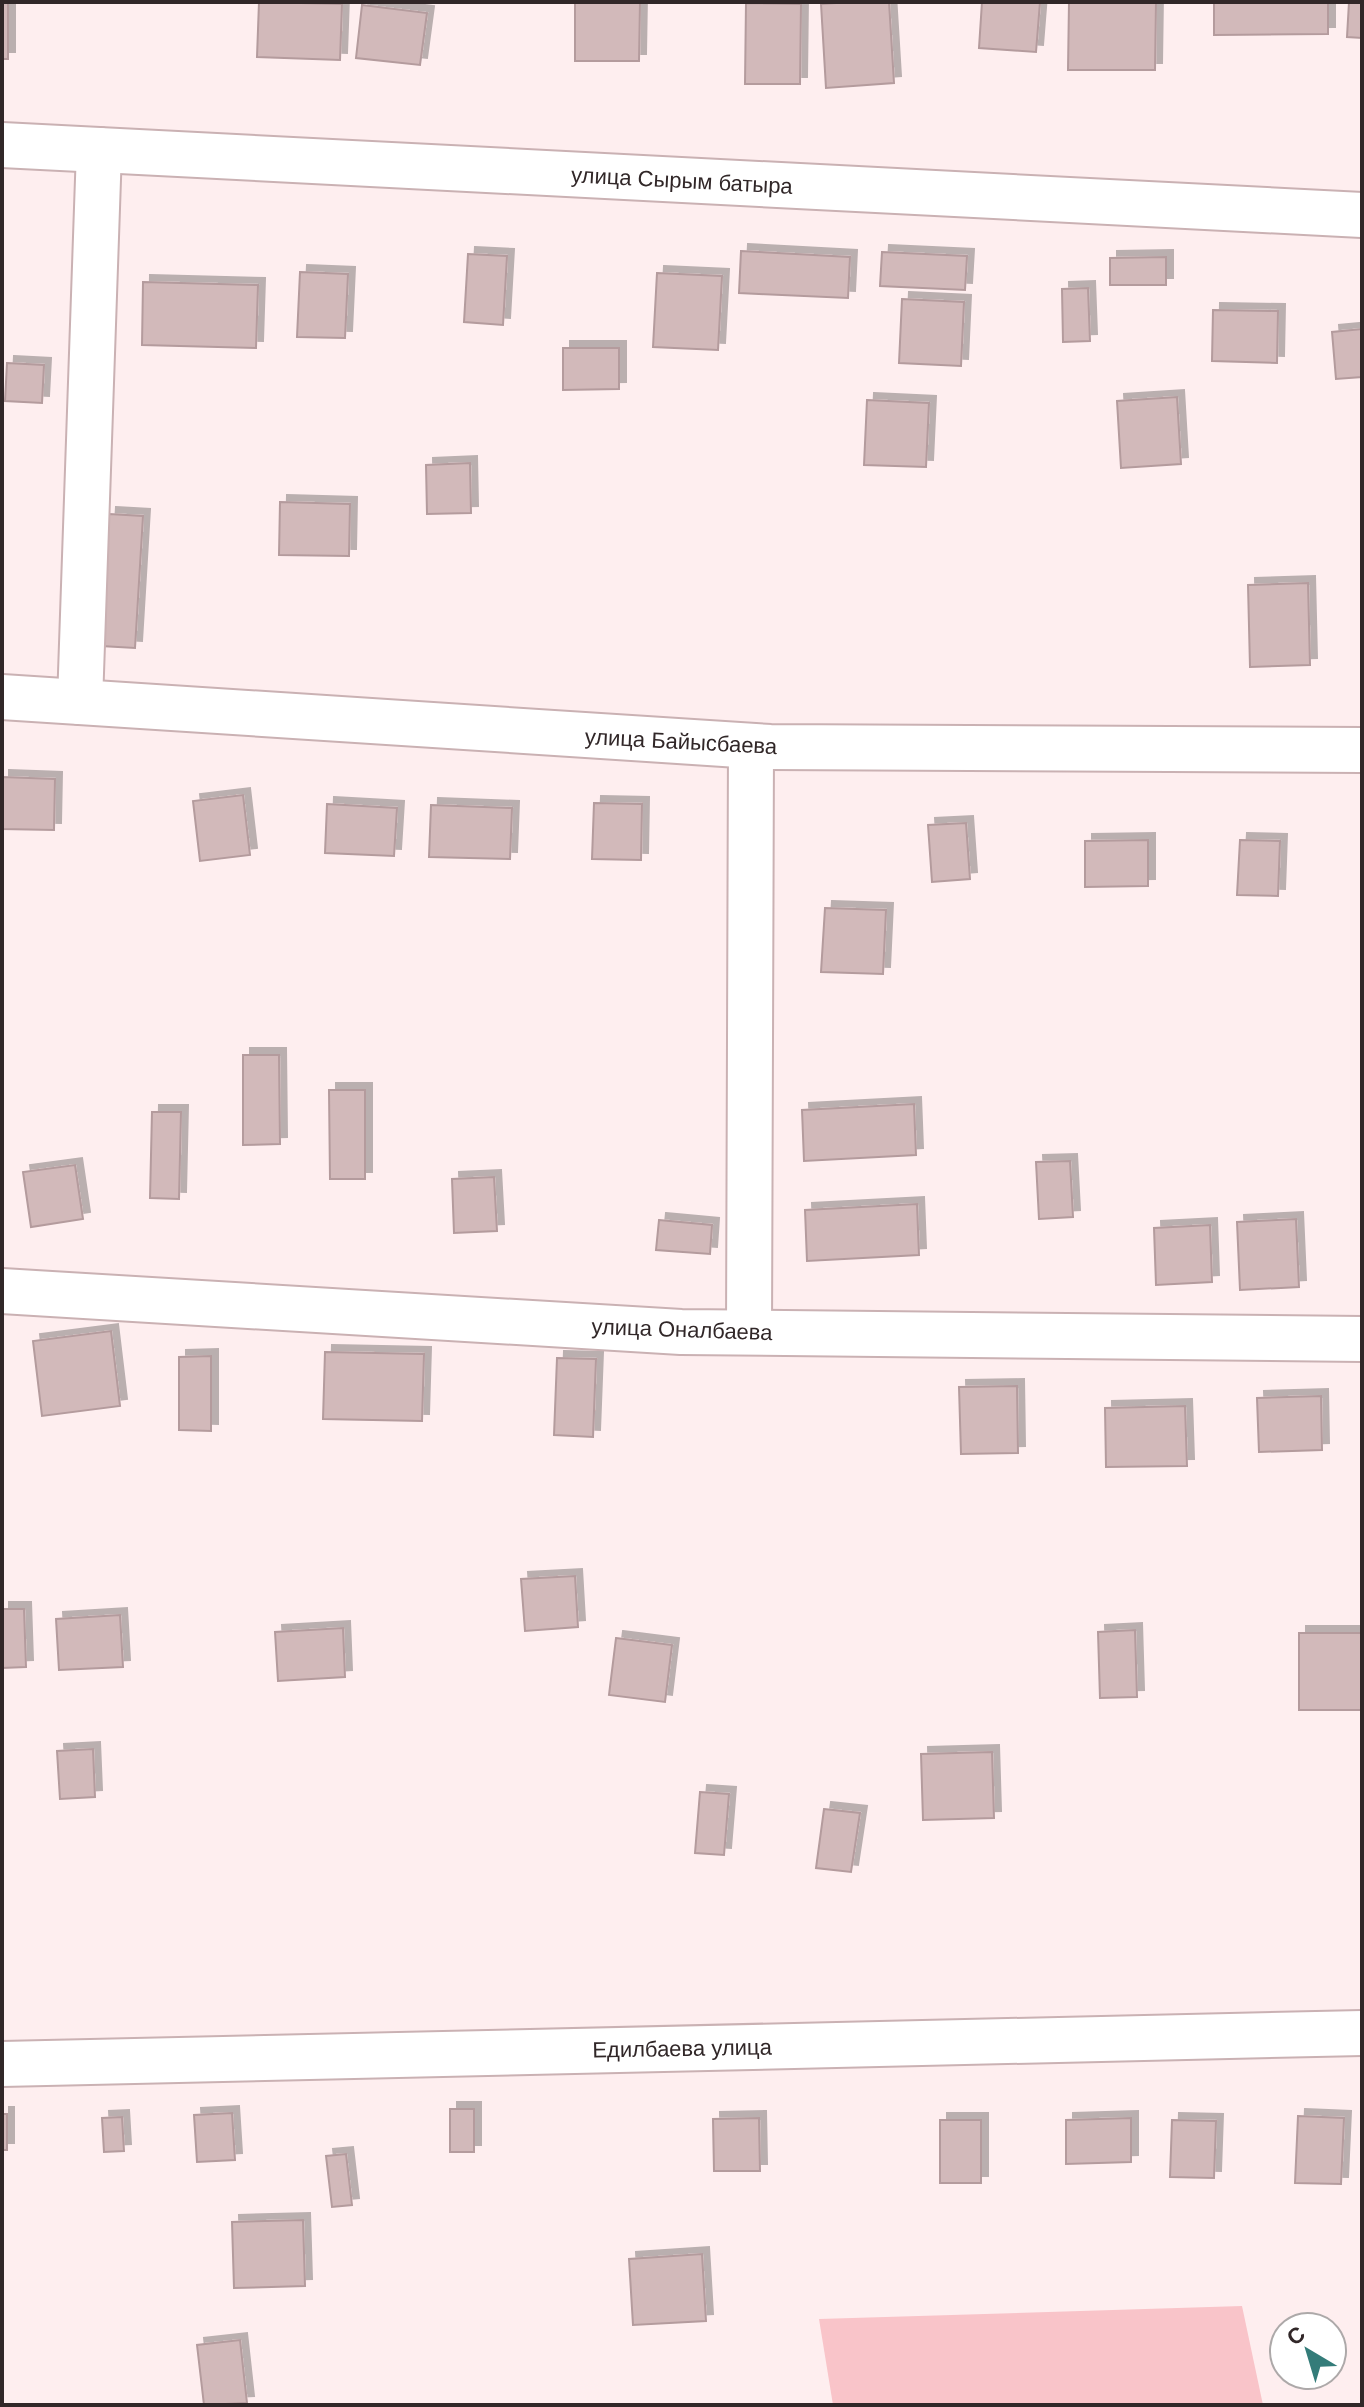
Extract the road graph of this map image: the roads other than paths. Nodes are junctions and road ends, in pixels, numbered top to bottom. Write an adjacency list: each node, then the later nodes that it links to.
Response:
1 (2, 145): 2 (street, улица Сырым батыра)
2 (99, 150): 3 (street, улица Сырым батыра); 5 (street)
3 (1362, 215)
4 (2, 697): 5 (street, улица Байысбаева)
5 (80, 702): 6 (street, улица Байысбаева)
6 (751, 746): 7 (street, улица Байысбаева); 9 (street)
7 (1362, 750)
8 (2, 1291): 9 (street, улица Оналбаева)
9 (749, 1332): 10 (street, улица Оналбаева)
10 (1362, 1339)
11 (1362, 2033): 12 (street, Едилбаева улица)
12 (2, 2064)

